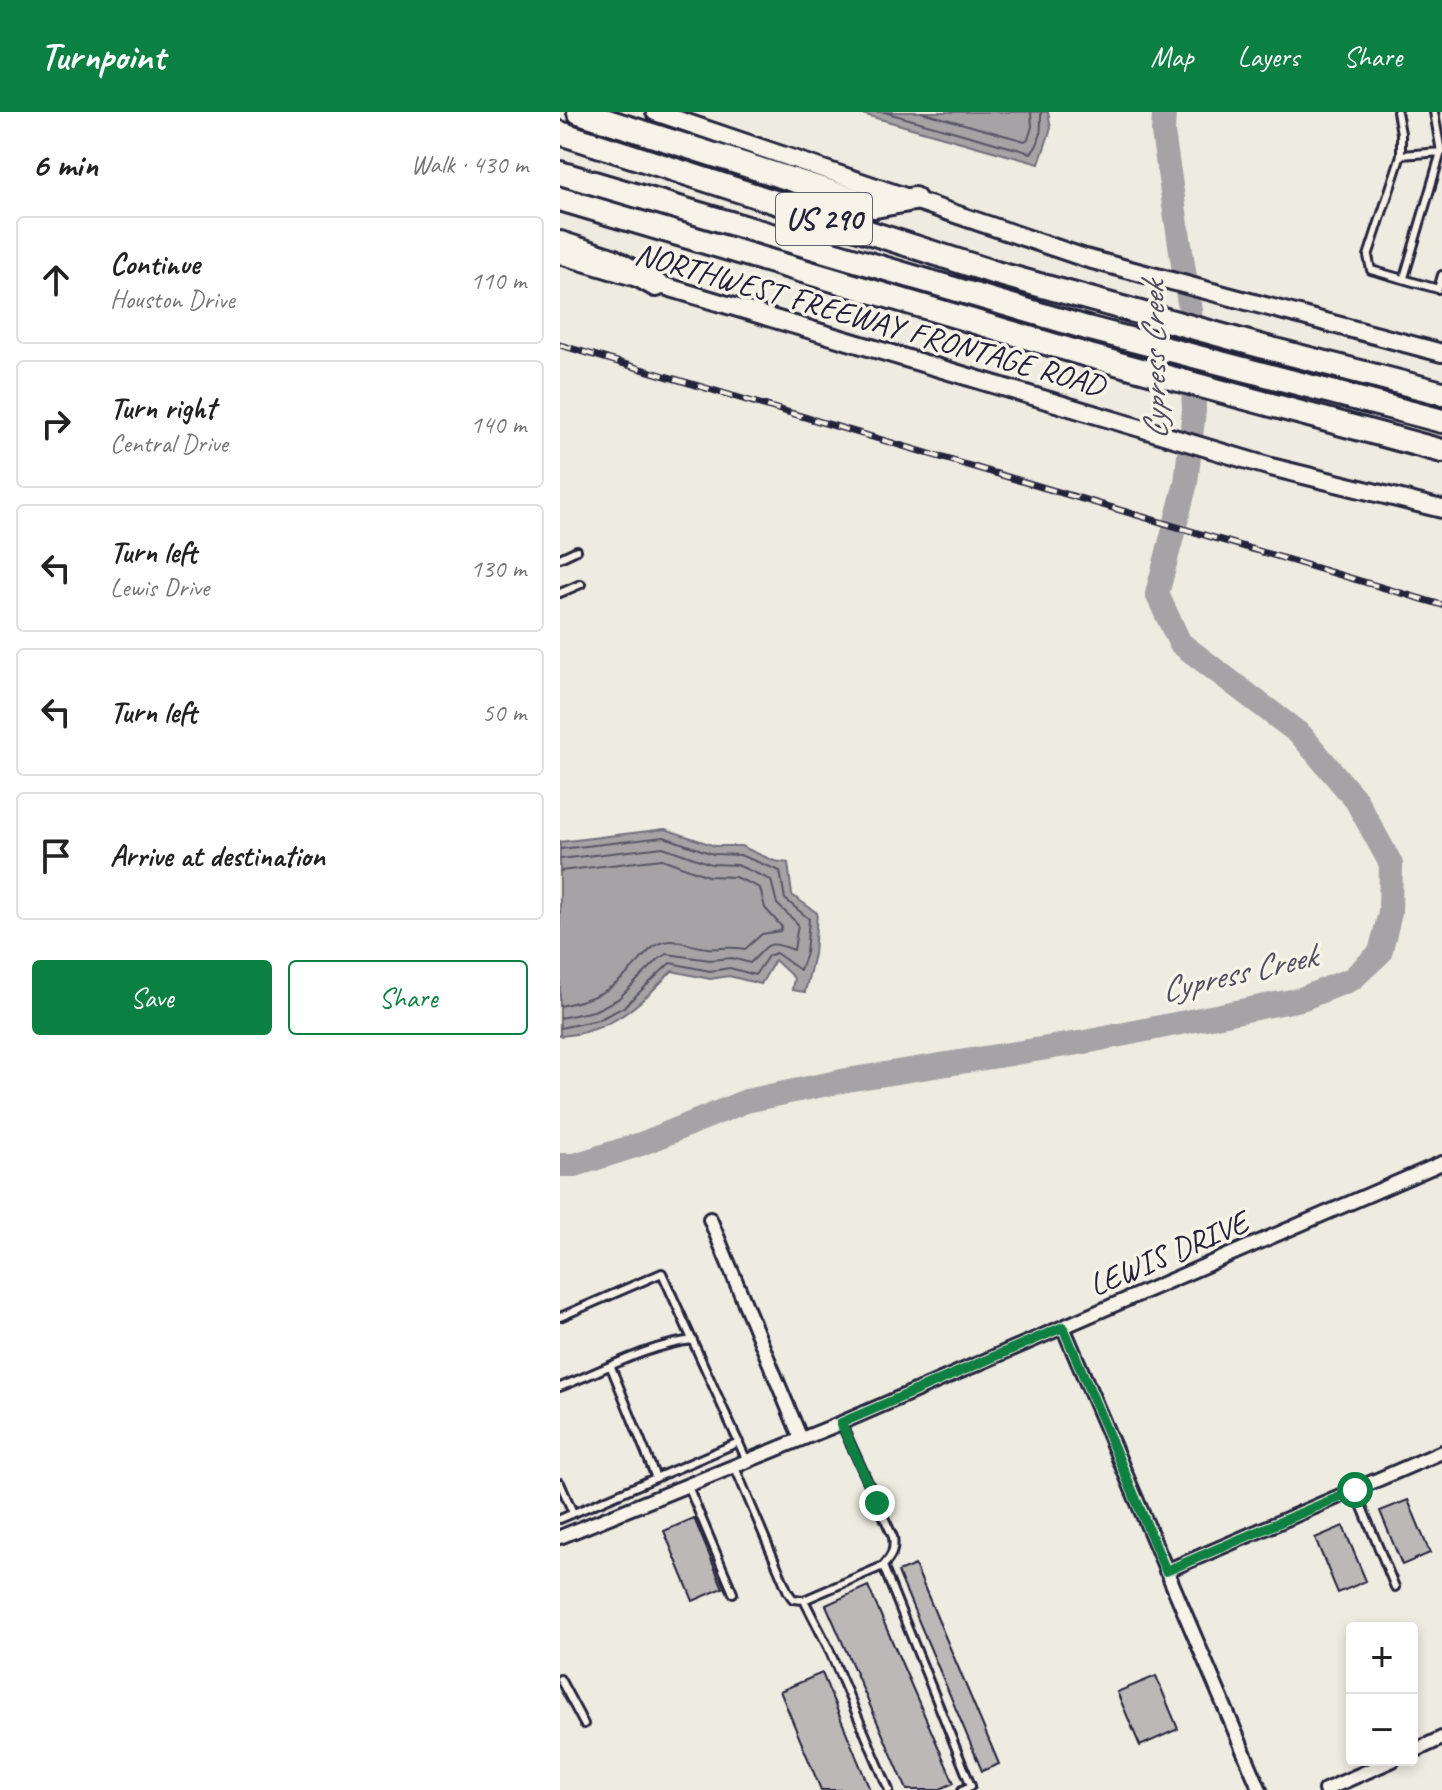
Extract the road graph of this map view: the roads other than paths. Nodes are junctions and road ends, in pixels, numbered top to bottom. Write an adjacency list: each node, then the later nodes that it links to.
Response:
1 (579, 112): 10 (highway)
2 (655, 112): 10 (main road)
3 (1397, 112): 7 (lane)
4 (1434, 112): 6 (lane)
5 (560, 133): 17 (highway, US 290)
6 (1441, 152): 7 (lane); 14 (lane)
7 (1401, 155): 14 (lane)
8 (560, 173): 18 (highway)
9 (560, 199): 19 (highway, US 290)
10 (914, 199): 16 (main road)
11 (560, 243): 15 (highway)
12 (560, 255): 15 (main road, NORTHWEST FREEWAY FRONTAGE ROAD)
13 (1442, 275): 14 (lane)
14 (1404, 278)
15 (656, 285): 20 (main road, NORTHWEST FREEWAY FRONTAGE ROAD)
16 (1442, 353)
17 (1442, 393)
18 (1442, 421)
19 (1442, 451)
20 (1442, 509)
21 (577, 550): 22 (lane)
22 (560, 558)
23 (581, 584): 24 (lane)
24 (560, 593)
25 (1442, 1163): 28 (street, LEWIS DRIVE)
26 (710, 1219): 33 (street)
27 (560, 1317): 29 (lane)
28 (1063, 1327): 32 (street, LEWIS DRIVE); 45 (street)
29 (693, 1340): 30 (lane); 34 (lane)
30 (611, 1367): 31 (lane); 37 (lane)
31 (560, 1387)
32 (841, 1423): 33 (street, LEWIS DRIVE); 44 (lane)
33 (801, 1439): 36 (street, LEWIS DRIVE)
34 (739, 1442): 36 (lane); 37 (lane)
35 (1442, 1452): 40 (street)
36 (740, 1463): 39 (street, LEWIS DRIVE); 48 (lane)
37 (656, 1478): 41 (lane)
38 (560, 1483): 41 (lane)
39 (687, 1484): 43 (street, LEWIS DRIVE); 47 (lane)
40 (1355, 1490): 45 (street); 46 (lane)
41 (573, 1513): 42 (lane)
42 (560, 1519)
43 (560, 1537)
44 (883, 1566): 48 (lane); 55 (lane)
45 (1166, 1571): 56 (street)
46 (1395, 1587)
47 (733, 1593)
48 (804, 1600): 54 (lane)
49 (560, 1679): 50 (lane)
50 (584, 1724)
51 (1442, 1738): 52 (street)
52 (1418, 1749)
53 (1379, 1766): 57 (street)
54 (889, 1790)
55 (962, 1790)
56 (1260, 1790)
57 (1325, 1790)

